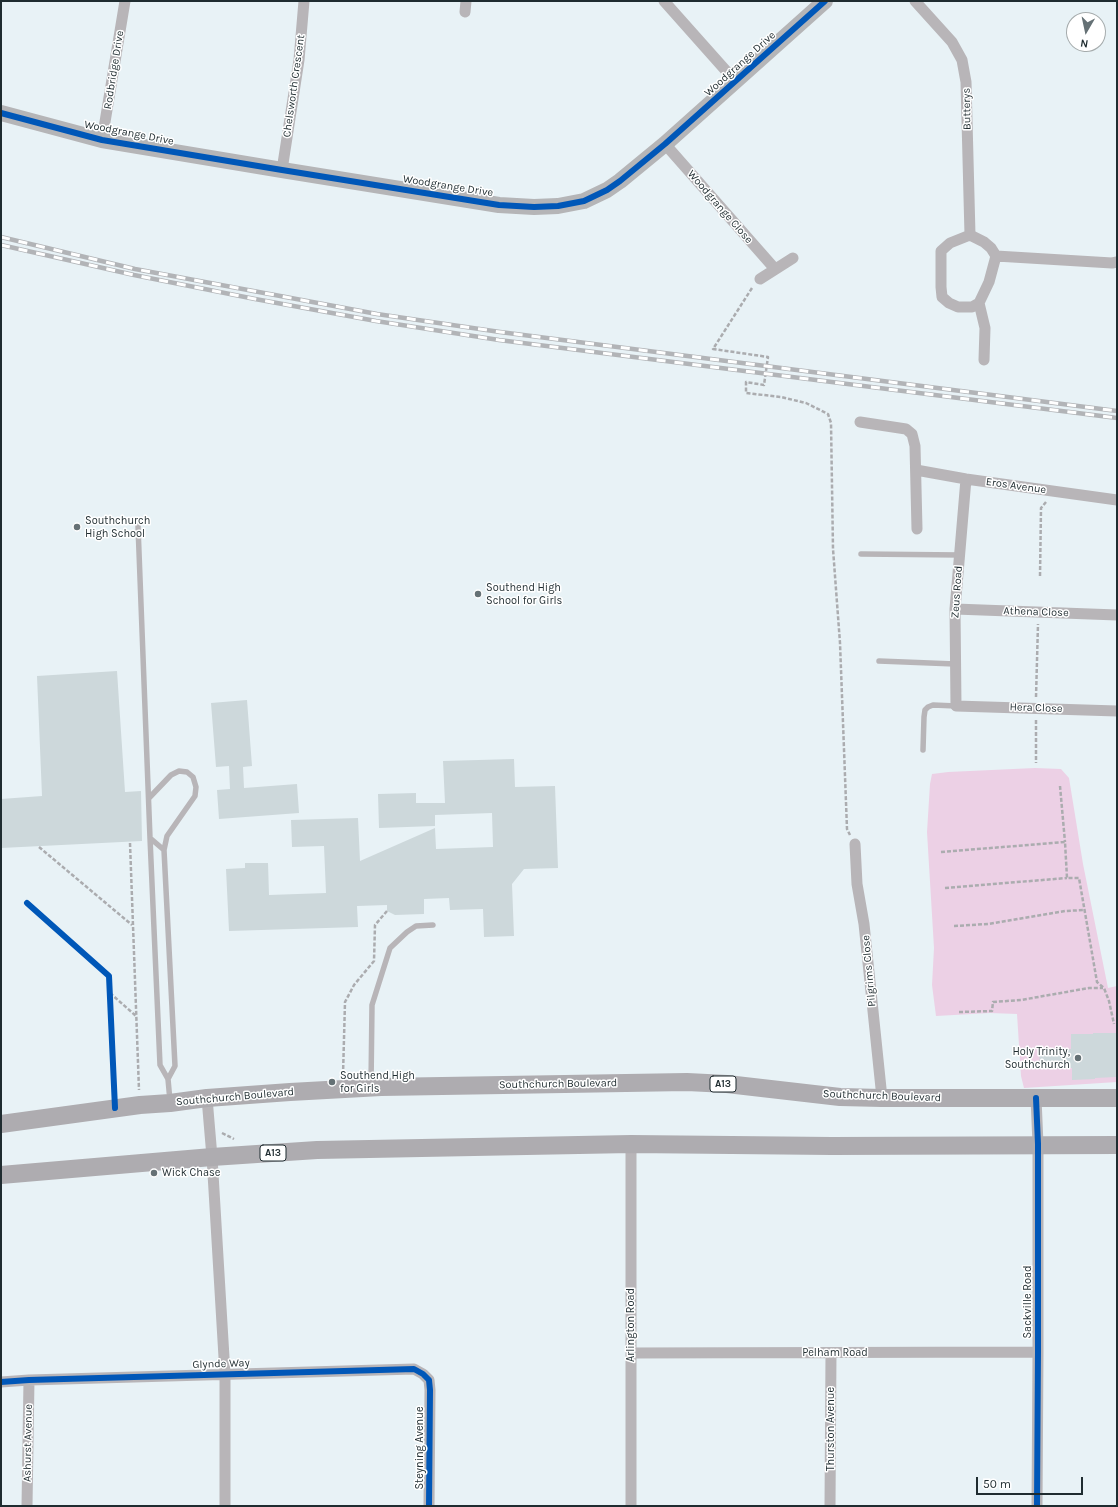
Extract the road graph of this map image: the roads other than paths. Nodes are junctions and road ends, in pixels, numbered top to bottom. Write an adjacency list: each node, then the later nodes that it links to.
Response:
1 (125, 1): 8 (street, Rodbridge Drive)
2 (304, 1): 10 (street, Chelsworth Crescent)
3 (664, 1): 6 (street)
4 (825, 1): 6 (street, Woodgrange Drive)
5 (915, 1): 11 (street, Butterys)
6 (736, 82): 9 (street, Woodgrange Drive)
7 (1, 113): 8 (street, Woodgrange Drive)
8 (102, 140): 10 (street, Woodgrange Drive)
9 (665, 144): 10 (street, Woodgrange Drive); 15 (street, Woodgrange Close)
10 (282, 170)
11 (970, 235): 12 (street); 17 (street)
12 (996, 256): 14 (street); 17 (street)
13 (792, 258): 15 (street)
14 (1117, 262)
15 (775, 270): 16 (street)
16 (760, 279)
17 (979, 303): 18 (street)
18 (984, 360)
19 (860, 422): 20 (street)
20 (916, 470): 21 (street, Eros Avenue); 24 (street)
21 (966, 479): 22 (street, Eros Avenue); 26 (street, Zeus Road)
22 (1117, 500)
23 (138, 526): 34 (lane)
24 (917, 529)
25 (860, 554): 26 (lane)
26 (960, 555): 27 (street, Zeus Road)
27 (955, 609): 28 (street, Athena Close); 30 (street, Zeus Road)
28 (1117, 615)
29 (879, 661): 30 (lane)
30 (955, 664): 31 (street, Zeus Road)
31 (956, 706): 32 (street, Hera Close); 33 (lane)
32 (1117, 711)
33 (923, 750)
34 (148, 798): 35 (lane); 37 (lane)
35 (150, 838): 37 (lane); 39 (lane)
36 (855, 844): 42 (street, Pilgrims Close)
37 (164, 850): 39 (lane)
38 (433, 925): 40 (lane)
39 (168, 1079): 45 (lane)
40 (371, 1088): 41 (main road, Southchurch Boulevard / A13); 42 (main road, Southchurch Boulevard / A13)
41 (207, 1098): 45 (main road, Southchurch Boulevard / A13); 50 (street)
42 (882, 1098): 43 (main road, Southchurch Boulevard / A13)
43 (1036, 1098): 44 (main road, Southchurch Boulevard / A13); 48 (street, Sackville Road)
44 (1117, 1098)
45 (170, 1103): 46 (main road, Southchurch Boulevard / A13)
46 (1, 1124)
47 (631, 1144): 48 (main road, A13); 50 (main road, A13); 52 (street, Arlington Road)
48 (1038, 1144): 49 (main road, A13); 54 (street, Sackville Road)
49 (1117, 1145)
50 (212, 1157): 51 (main road, A13); 55 (street)
51 (1, 1175)
52 (631, 1352): 53 (street, Pelham Road); 62 (street, Arlington Road)
53 (831, 1352): 54 (street, Pelham Road); 63 (street, Thurston Avenue)
54 (1038, 1352): 64 (street, Sackville Road)
55 (225, 1374): 56 (street, Glynde Way); 58 (street, Glynde Way); 60 (street)
56 (28, 1380): 57 (street, Glynde Way); 59 (street, Ashurst Avenue)
57 (1, 1382)
58 (430, 1390): 61 (street, Steyning Avenue)
59 (27, 1506)
60 (225, 1506)
61 (430, 1506)
62 (631, 1506)
63 (830, 1506)
64 (1036, 1506)

